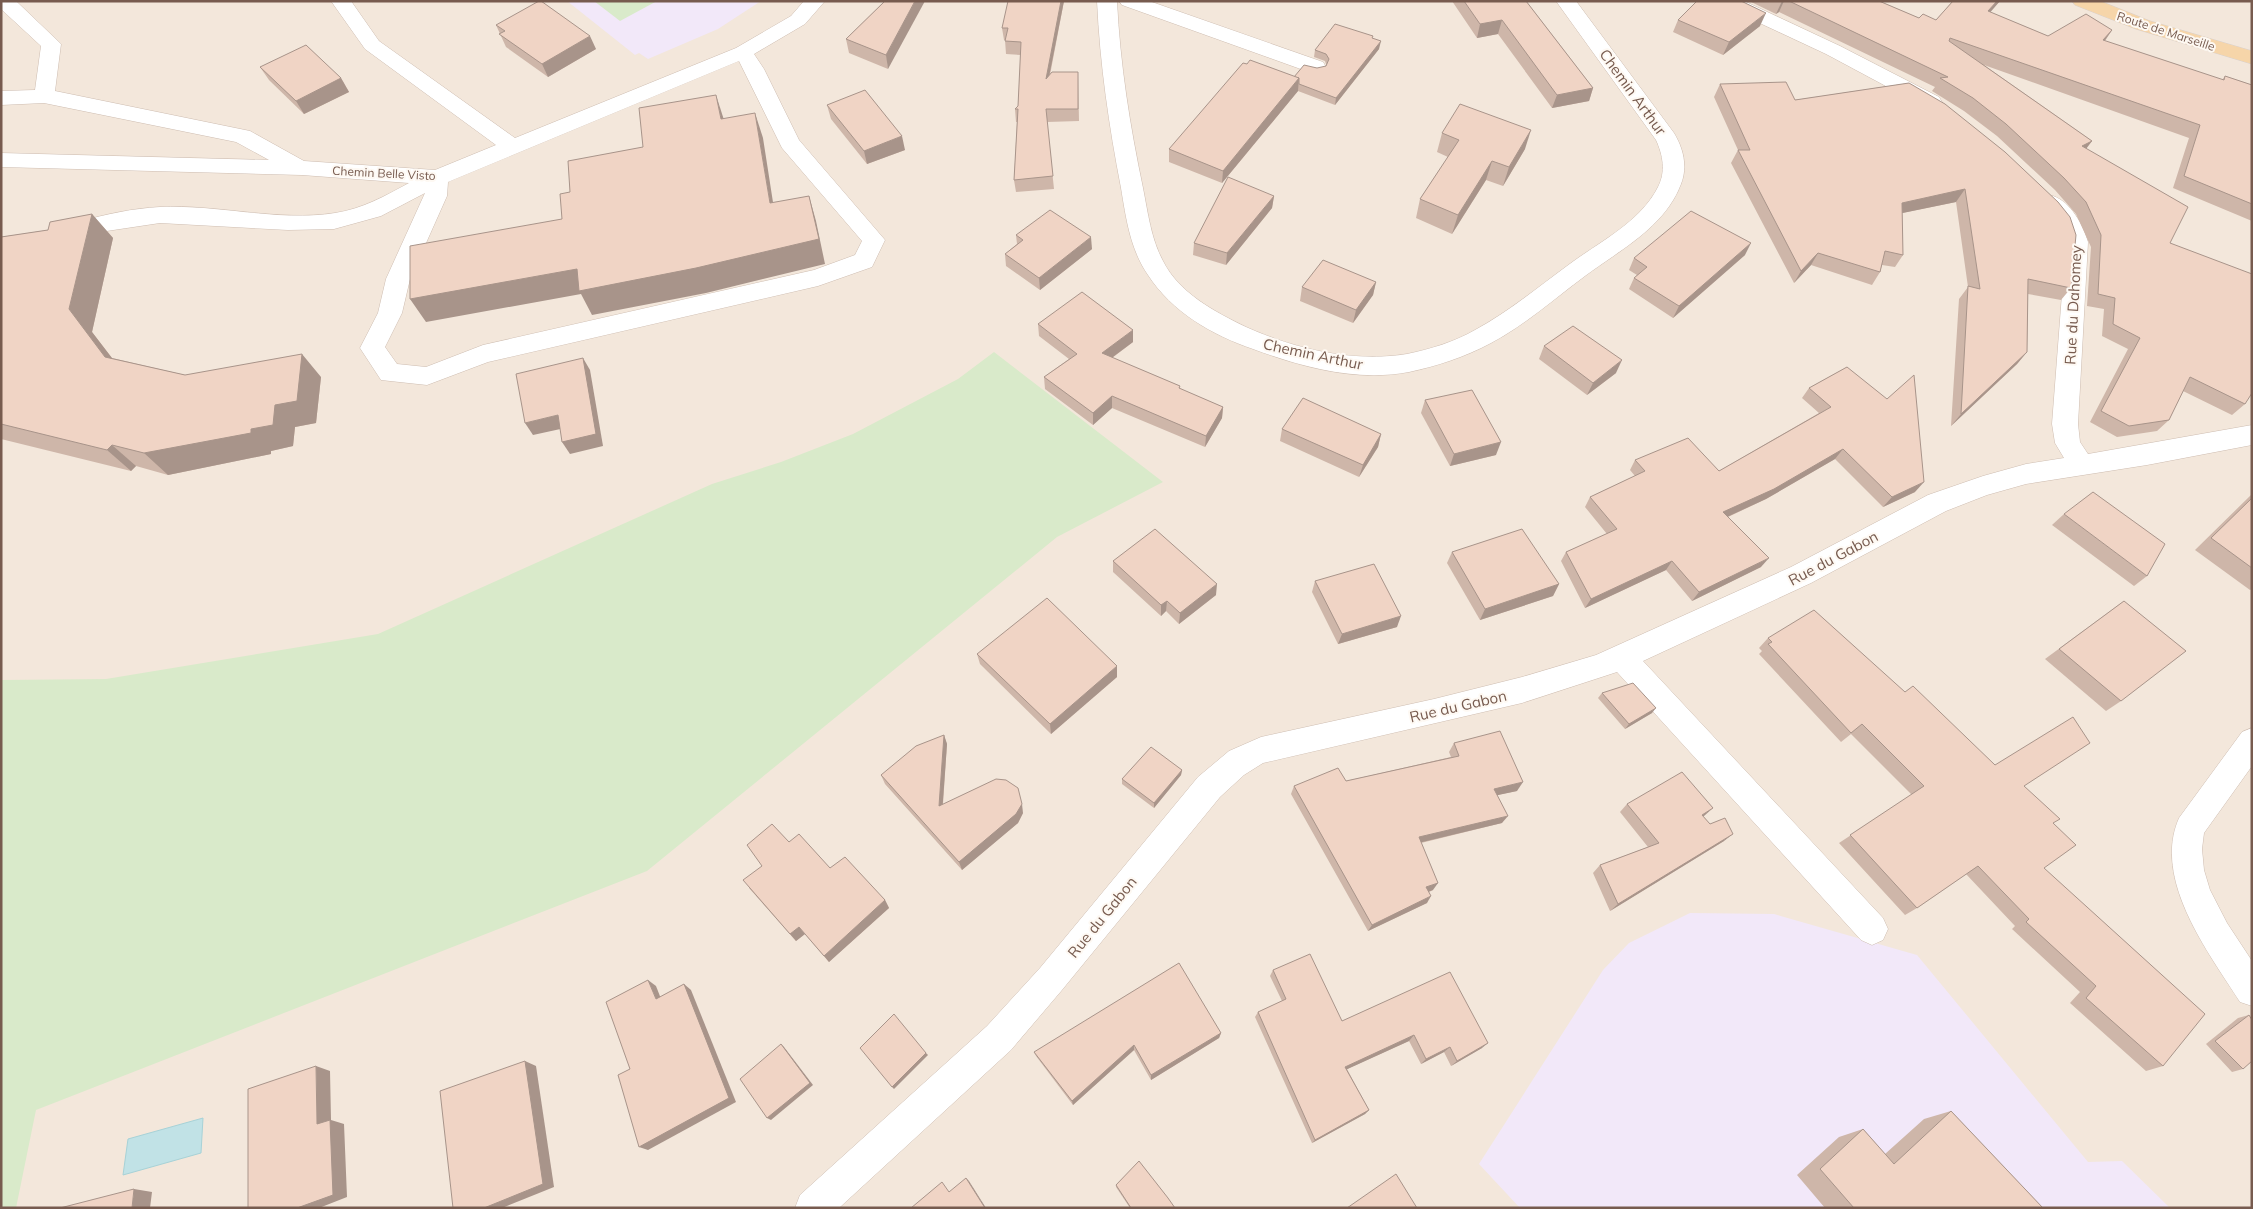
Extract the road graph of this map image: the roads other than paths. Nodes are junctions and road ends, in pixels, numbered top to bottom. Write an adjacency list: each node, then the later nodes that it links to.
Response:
1 (4, 1): 12 (street)
2 (341, 1): 15 (street)
3 (815, 1): 9 (street, Chemin Belle Visto)
4 (1107, 1): 6 (street, Chemin Arthur)
5 (1129, 1): 11 (street)
6 (1566, 1)
7 (1728, 1): 14 (street)
8 (2082, 1): 10 (main road, Route de Marseille)
9 (743, 52): 15 (street, Chemin Belle Visto); 18 (street)
10 (2252, 58)
11 (1316, 68)
12 (44, 96): 13 (street); 17 (street)
13 (1, 98)
14 (1952, 116)
15 (512, 146): 18 (street, Chemin Belle Visto)
16 (1, 160): 17 (street, Chemin Belle Visto)
17 (302, 168): 18 (street, Chemin Belle Visto)
18 (436, 187): 20 (street)
19 (2038, 190): 22 (street, Rue du Dahomey)
20 (1, 255)
21 (2252, 435): 22 (street, Rue du Gabon)
22 (2081, 465): 23 (street, Rue du Gabon)
23 (1622, 658): 25 (street); 27 (street, Rue du Gabon)
24 (2252, 741): 26 (street)
25 (1872, 928)
26 (2252, 990)
27 (813, 1208)

